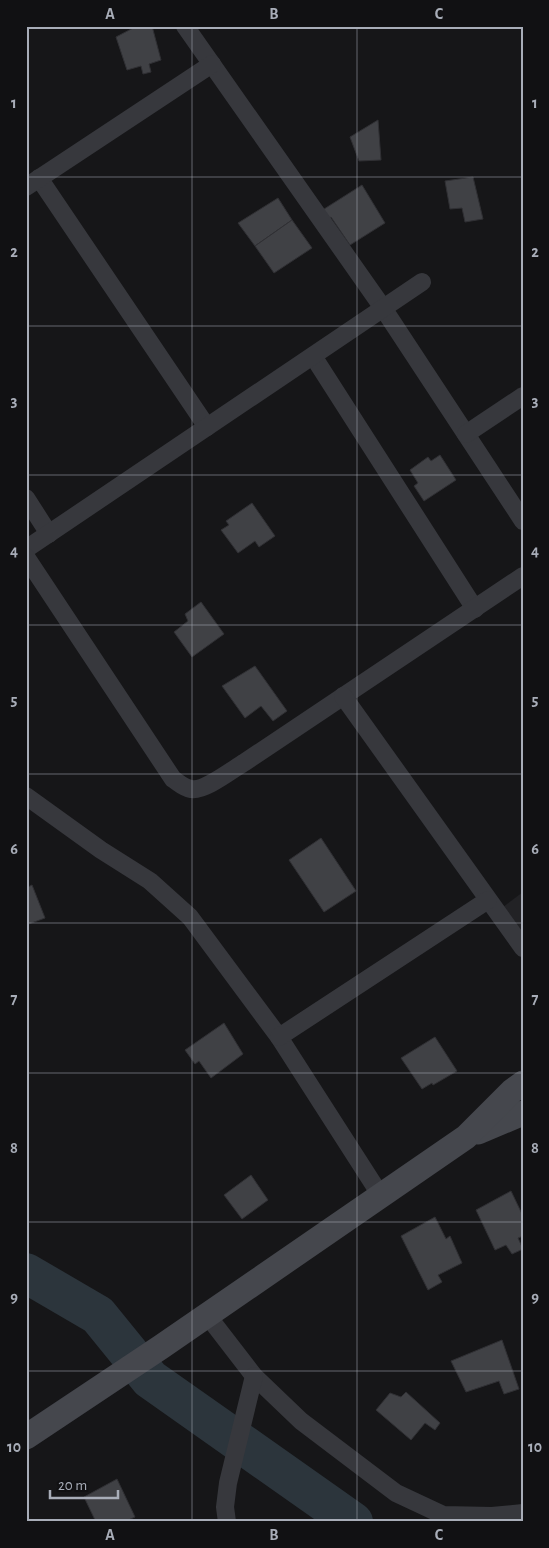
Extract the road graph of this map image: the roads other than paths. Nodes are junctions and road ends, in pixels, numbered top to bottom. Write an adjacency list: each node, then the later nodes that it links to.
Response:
1 (185, 26): 2 (street)
2 (212, 64): 3 (street); 5 (street)
3 (33, 182): 8 (street)
4 (422, 282): 5 (street)
5 (383, 308): 6 (street); 9 (street)
6 (313, 356): 8 (street); 16 (street)
7 (523, 396): 9 (street)
8 (207, 427): 12 (street)
9 (466, 434): 11 (street)
10 (26, 498): 12 (street)
11 (523, 521)
12 (49, 534): 13 (street)
13 (26, 549)
14 (26, 557): 17 (street)
15 (523, 576): 16 (street)
16 (475, 609): 17 (street)
17 (343, 696): 19 (street)
18 (26, 796): 21 (street)
19 (488, 900): 20 (street); 21 (street)
20 (523, 948)
21 (280, 1037): 25 (street)
22 (523, 1083): 24 (main road)
23 (523, 1113): 24 (main road)
24 (466, 1137): 25 (main road)
25 (381, 1196): 26 (main road)
26 (208, 1315): 27 (street); 28 (main road)
27 (254, 1376): 29 (street); 30 (street)
28 (26, 1437)
29 (523, 1513)
30 (227, 1522)

